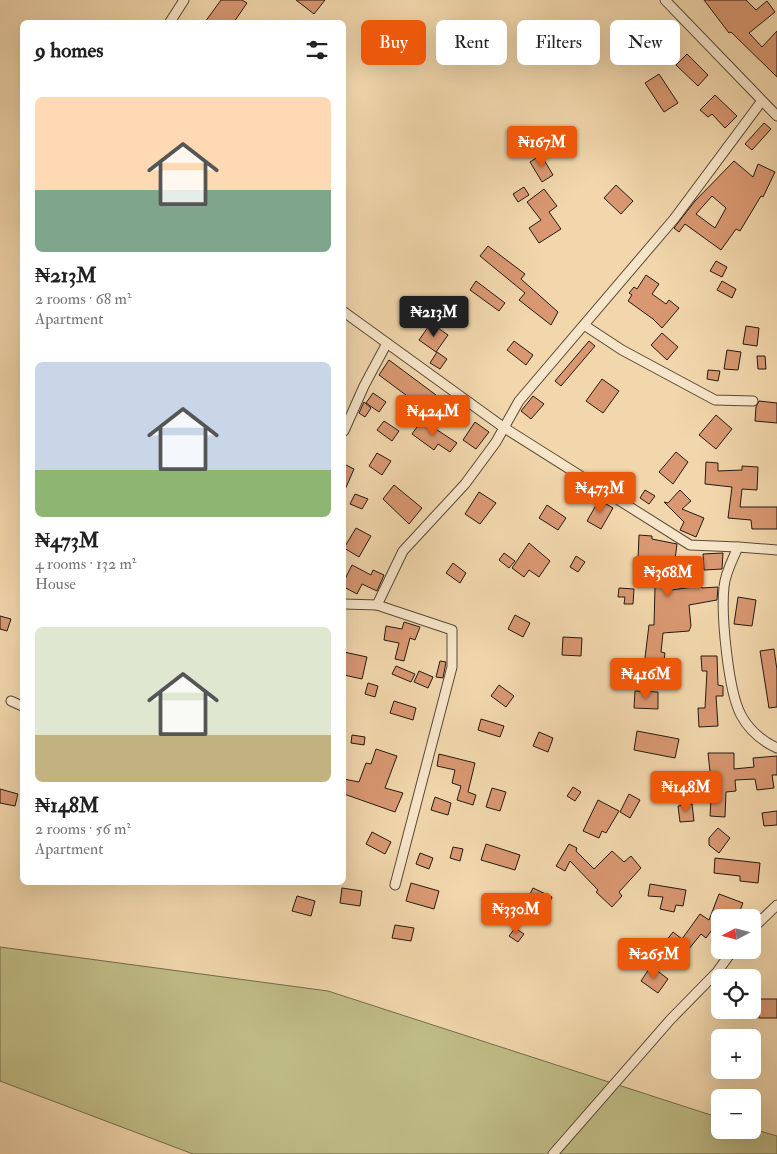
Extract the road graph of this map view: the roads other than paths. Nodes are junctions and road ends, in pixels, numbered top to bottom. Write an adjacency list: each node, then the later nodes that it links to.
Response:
1 (184, 0): 3 (street)
2 (666, 0): 4 (street)
3 (171, 20)
4 (762, 102): 5 (street); 7 (street)
5 (777, 116)
6 (346, 313): 8 (street)
7 (584, 325): 9 (street); 11 (street)
8 (387, 343): 10 (street); 11 (street)
9 (753, 401)
10 (346, 426)
11 (503, 427): 12 (street); 15 (street)
12 (738, 547): 13 (street); 18 (street)
13 (777, 550)
14 (346, 604): 15 (street)
15 (377, 605): 19 (street)
16 (11, 702): 17 (street)
17 (20, 705)
18 (777, 748)
19 (395, 885)
20 (777, 905): 21 (street)
21 (761, 920)
22 (726, 959): 23 (street)
23 (553, 1154)

